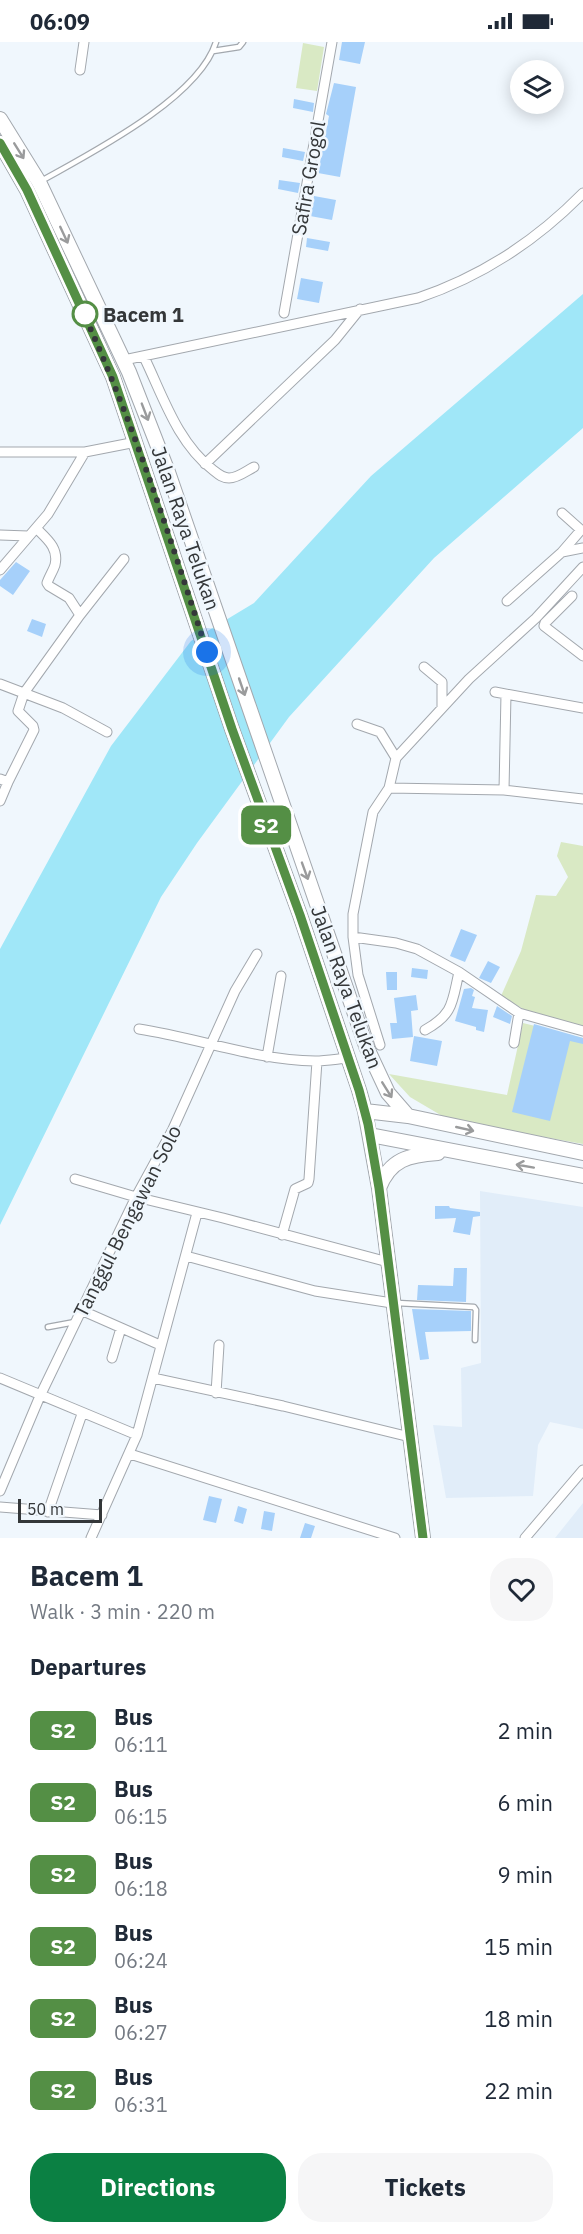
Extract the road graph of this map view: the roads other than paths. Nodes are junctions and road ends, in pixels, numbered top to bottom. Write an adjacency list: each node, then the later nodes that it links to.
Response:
1 (84, 42): 6 (street)
2 (216, 42): 5 (lane)
3 (243, 42): 5 (lane)
4 (332, 42): 12 (street, Safira Grogol)
5 (213, 51): 9 (lane)
6 (80, 70)
7 (0, 119): 9 (main road, Jalan Raya Telukan, one-way to 9)
8 (0, 143): 9 (main road, Jalan Raya Telukan)
9 (33, 186): 14 (main road, Jalan Raya Telukan, one-way to 14); 15 (main road, Jalan Raya Telukan)
10 (583, 193): 11 (street)
11 (361, 309): 13 (street); 18 (street)
12 (285, 314)
13 (144, 357): 14 (street); 18 (street)
14 (124, 360): 64 (main road, Jalan Raya Telukan, one-way to 64)
15 (136, 442): 17 (street); 61 (main road, Jalan Raya Telukan)
16 (0, 452): 17 (street)
17 (85, 452): 21 (street)
18 (205, 464): 19 (street)
19 (254, 467)
20 (562, 513): 22 (street)
21 (36, 528): 24 (street); 32 (street)
22 (582, 529): 26 (street)
23 (0, 535): 24 (street)
24 (28, 536): 29 (street)
25 (583, 548): 26 (street)
26 (562, 552): 31 (street)
27 (124, 559): 32 (street)
28 (583, 567): 39 (street)
29 (0, 570)
30 (572, 596): 33 (street)
31 (507, 602)
32 (80, 615): 37 (street)
33 (583, 656)
34 (424, 667): 39 (street)
35 (0, 684): 37 (street)
36 (495, 692): 38 (street)
37 (24, 693): 42 (street); 44 (street)
38 (506, 694): 40 (street); 46 (street)
39 (442, 707): 43 (street)
40 (583, 708)
41 (357, 724): 43 (street)
42 (107, 732)
43 (396, 758): 45 (street)
44 (4, 780): 48 (street)
45 (389, 788): 46 (street); 49 (street)
46 (504, 790): 47 (street)
47 (583, 799)
48 (0, 801)
49 (353, 937): 51 (street); 59 (street)
50 (258, 954): 58 (street, Tanggul Bengawan Solo)
51 (459, 972): 53 (street); 55 (street)
52 (282, 976): 60 (street)
53 (519, 1013): 56 (street); 57 (street)
54 (139, 1029): 58 (street)
55 (425, 1030)
56 (583, 1031)
57 (514, 1043)
58 (211, 1044): 60 (street); 71 (street, Tanggul Bengawan Solo)
59 (380, 1045)
60 (267, 1057): 62 (street)
61 (348, 1058): 62 (street); 63 (main road, Jalan Raya Telukan)
62 (317, 1061): 73 (street)
63 (365, 1111): 64 (main road); 65 (main road, Jalan Raya Telukan)
64 (408, 1116): 67 (main road, one-way to 67)
65 (370, 1135): 66 (main road); 70 (main road, Jalan Raya Telukan)
66 (454, 1152): 68 (main road, one-way to 66); 70 (main road)
67 (583, 1153)
68 (583, 1176)
69 (75, 1179): 71 (street)
70 (379, 1188): 75 (main road, Jalan Raya Telukan)
71 (136, 1197): 72 (street); 77 (street, Tanggul Bengawan Solo)
72 (197, 1213): 73 (street); 74 (street)
73 (282, 1235): 75 (street)
74 (186, 1256): 76 (street); 82 (street)
75 (388, 1262): 76 (main road, Jalan Raya Telukan)
76 (392, 1303): 81 (lane); 91 (main road, Jalan Raya Telukan)
77 (83, 1311): 78 (street, Tanggul Bengawan Solo); 80 (street)
78 (77, 1321): 79 (lane); 88 (street, Tanggul Bengawan Solo)
79 (48, 1327)
80 (121, 1328): 82 (street); 84 (street)
81 (475, 1340)
82 (160, 1345): 86 (street)
83 (219, 1345): 87 (street)
84 (112, 1358)
85 (0, 1378): 88 (street)
86 (153, 1378): 87 (street); 90 (street)
87 (216, 1392): 91 (street)
88 (40, 1396): 89 (street); 94 (street, Tanggul Bengawan Solo)
89 (82, 1414): 90 (street); 96 (street)
90 (137, 1435): 92 (street)
91 (410, 1437): 100 (main road, Jalan Raya Telukan)
92 (130, 1454): 97 (street); 99 (street)
93 (583, 1470): 101 (street)
94 (0, 1491)
95 (0, 1507): 96 (street)
96 (48, 1512): 97 (street)
97 (102, 1515): 98 (street)
98 (91, 1538)
99 (395, 1538)
100 (423, 1538)
101 (525, 1538)

